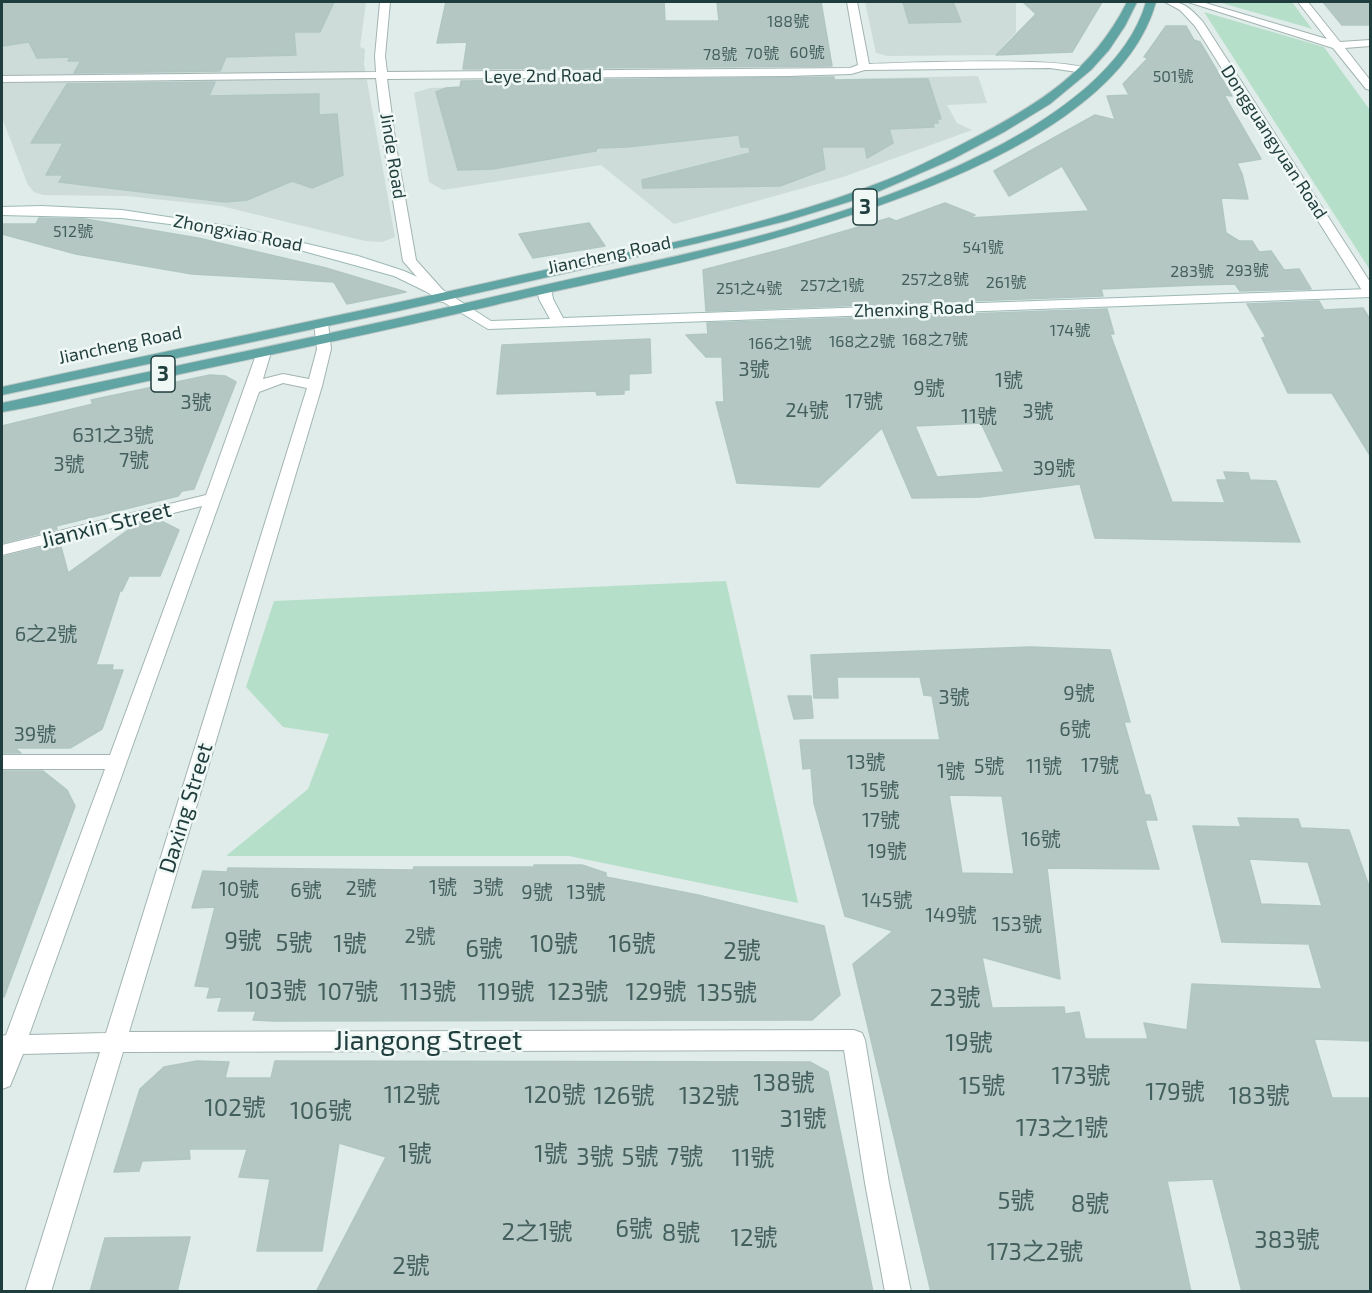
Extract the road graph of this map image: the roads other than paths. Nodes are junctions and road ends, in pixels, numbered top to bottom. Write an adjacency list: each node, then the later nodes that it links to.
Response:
1 (385, 2): 12 (street, Jinde Road)
2 (852, 2): 10 (street)
3 (1132, 2): 11 (main road, Jiancheng Road / 3)
4 (1151, 2): 16 (main road, Jiancheng Road / 3)
5 (1170, 2): 17 (street, Dongguangyuan Road)
6 (1193, 2): 9 (street)
7 (1304, 2): 9 (street)
8 (1371, 43): 9 (street)
9 (1336, 45): 14 (street)
10 (864, 67): 11 (street, Leye 2nd Road); 12 (street, Leye 2nd Road)
11 (1084, 70): 18 (main road, Jiancheng Road / 3)
12 (382, 76): 13 (street, Leye 2nd Road); 18 (street, Jinde Road)
13 (2, 79)
14 (1371, 87)
15 (2, 212): 18 (street, Zhongxiao Road)
16 (544, 289): 19 (main road, Jiancheng Road / 3); 20 (street)
17 (1371, 292): 20 (street, Zhenxing Road)
18 (443, 298): 19 (street, Zhongxiao Road); 21 (main road, Jiancheng Road / 3)
19 (461, 309): 20 (street, Zhenxing Road); 21 (main road, Jiancheng Road / 3)
20 (559, 323)
21 (323, 331): 22 (main road, Jiancheng Road / 3); 23 (street, Daxing Street); 25 (main road, Jiancheng Road / 3)
22 (264, 352): 24 (street); 26 (main road, Jiancheng Road / 3)
23 (315, 386): 24 (street); 31 (street, Daxing Street)
24 (252, 390): 27 (street)
25 (2, 391)
26 (2, 408)
27 (212, 499): 28 (street, Jianxin Street); 30 (street)
28 (2, 550)
29 (2, 762): 30 (street)
30 (116, 762): 32 (street)
31 (113, 1042): 32 (street, Jiangong Street); 34 (street, Daxing Street); 35 (street, Jiangong Street)
32 (8, 1045): 33 (street)
33 (2, 1079)
34 (38, 1292)
35 (898, 1292)

